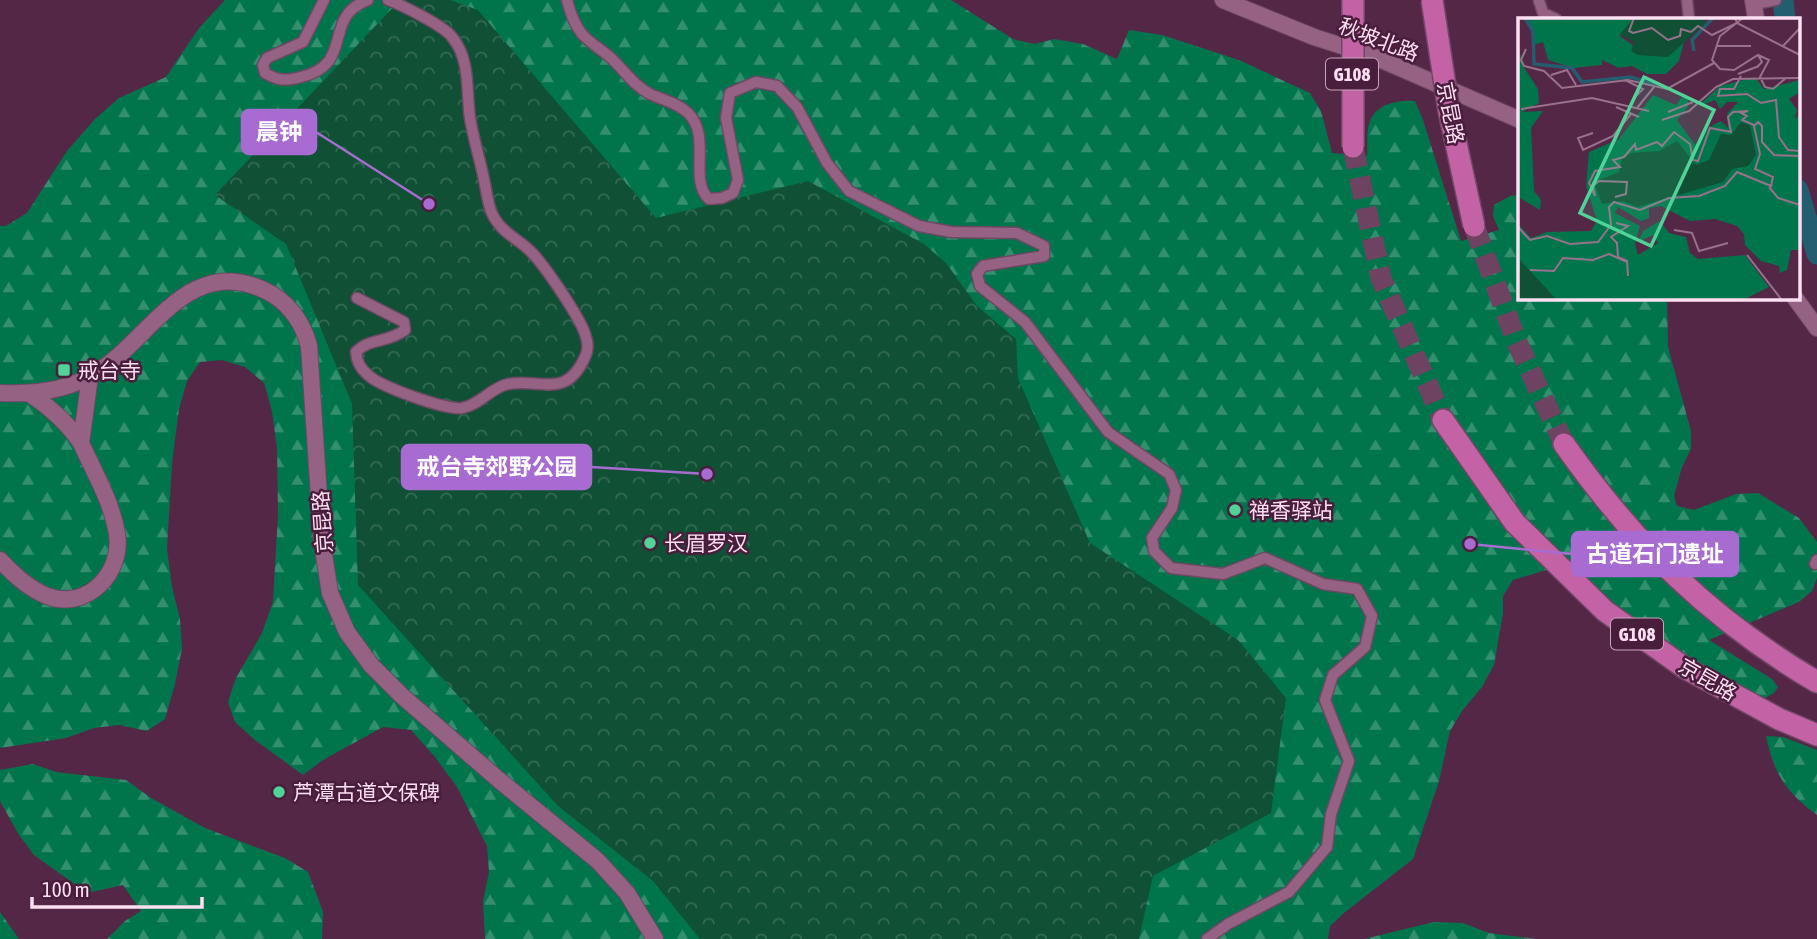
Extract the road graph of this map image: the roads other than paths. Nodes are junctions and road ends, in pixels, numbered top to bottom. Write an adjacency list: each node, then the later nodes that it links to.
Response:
1 (324, 0): 2 (street)
2 (368, 0)
3 (388, 0): 17 (street)
4 (567, 0): 30 (street)
5 (1223, 0): 14 (main road, 秋坡北路)
6 (1353, 0): 15 (highway, G108, bridge)
7 (1432, 0): 16 (highway, 京昆路, bridge)
8 (1687, 0): 13 (street)
9 (1775, 0): 11 (street)
10 (1539, 1): 12 (street)
11 (1754, 8)
12 (1554, 18)
13 (1689, 18)
14 (1518, 119)
15 (1353, 147)
16 (1474, 226)
17 (357, 298)
18 (1796, 299): 19 (main road)
19 (1817, 328)
20 (90, 376): 22 (main road, 京昆路); 24 (main road); 29 (main road, 京昆路)
21 (0, 393): 22 (main road, 京昆路)
22 (30, 394): 24 (main road)
23 (1443, 420): 28 (highway, 京昆路 / G108)
24 (81, 443): 26 (main road)
25 (1564, 444): 27 (highway)
26 (0, 560)
27 (1817, 682)
28 (1817, 735)
29 (655, 939)
30 (1206, 939)

